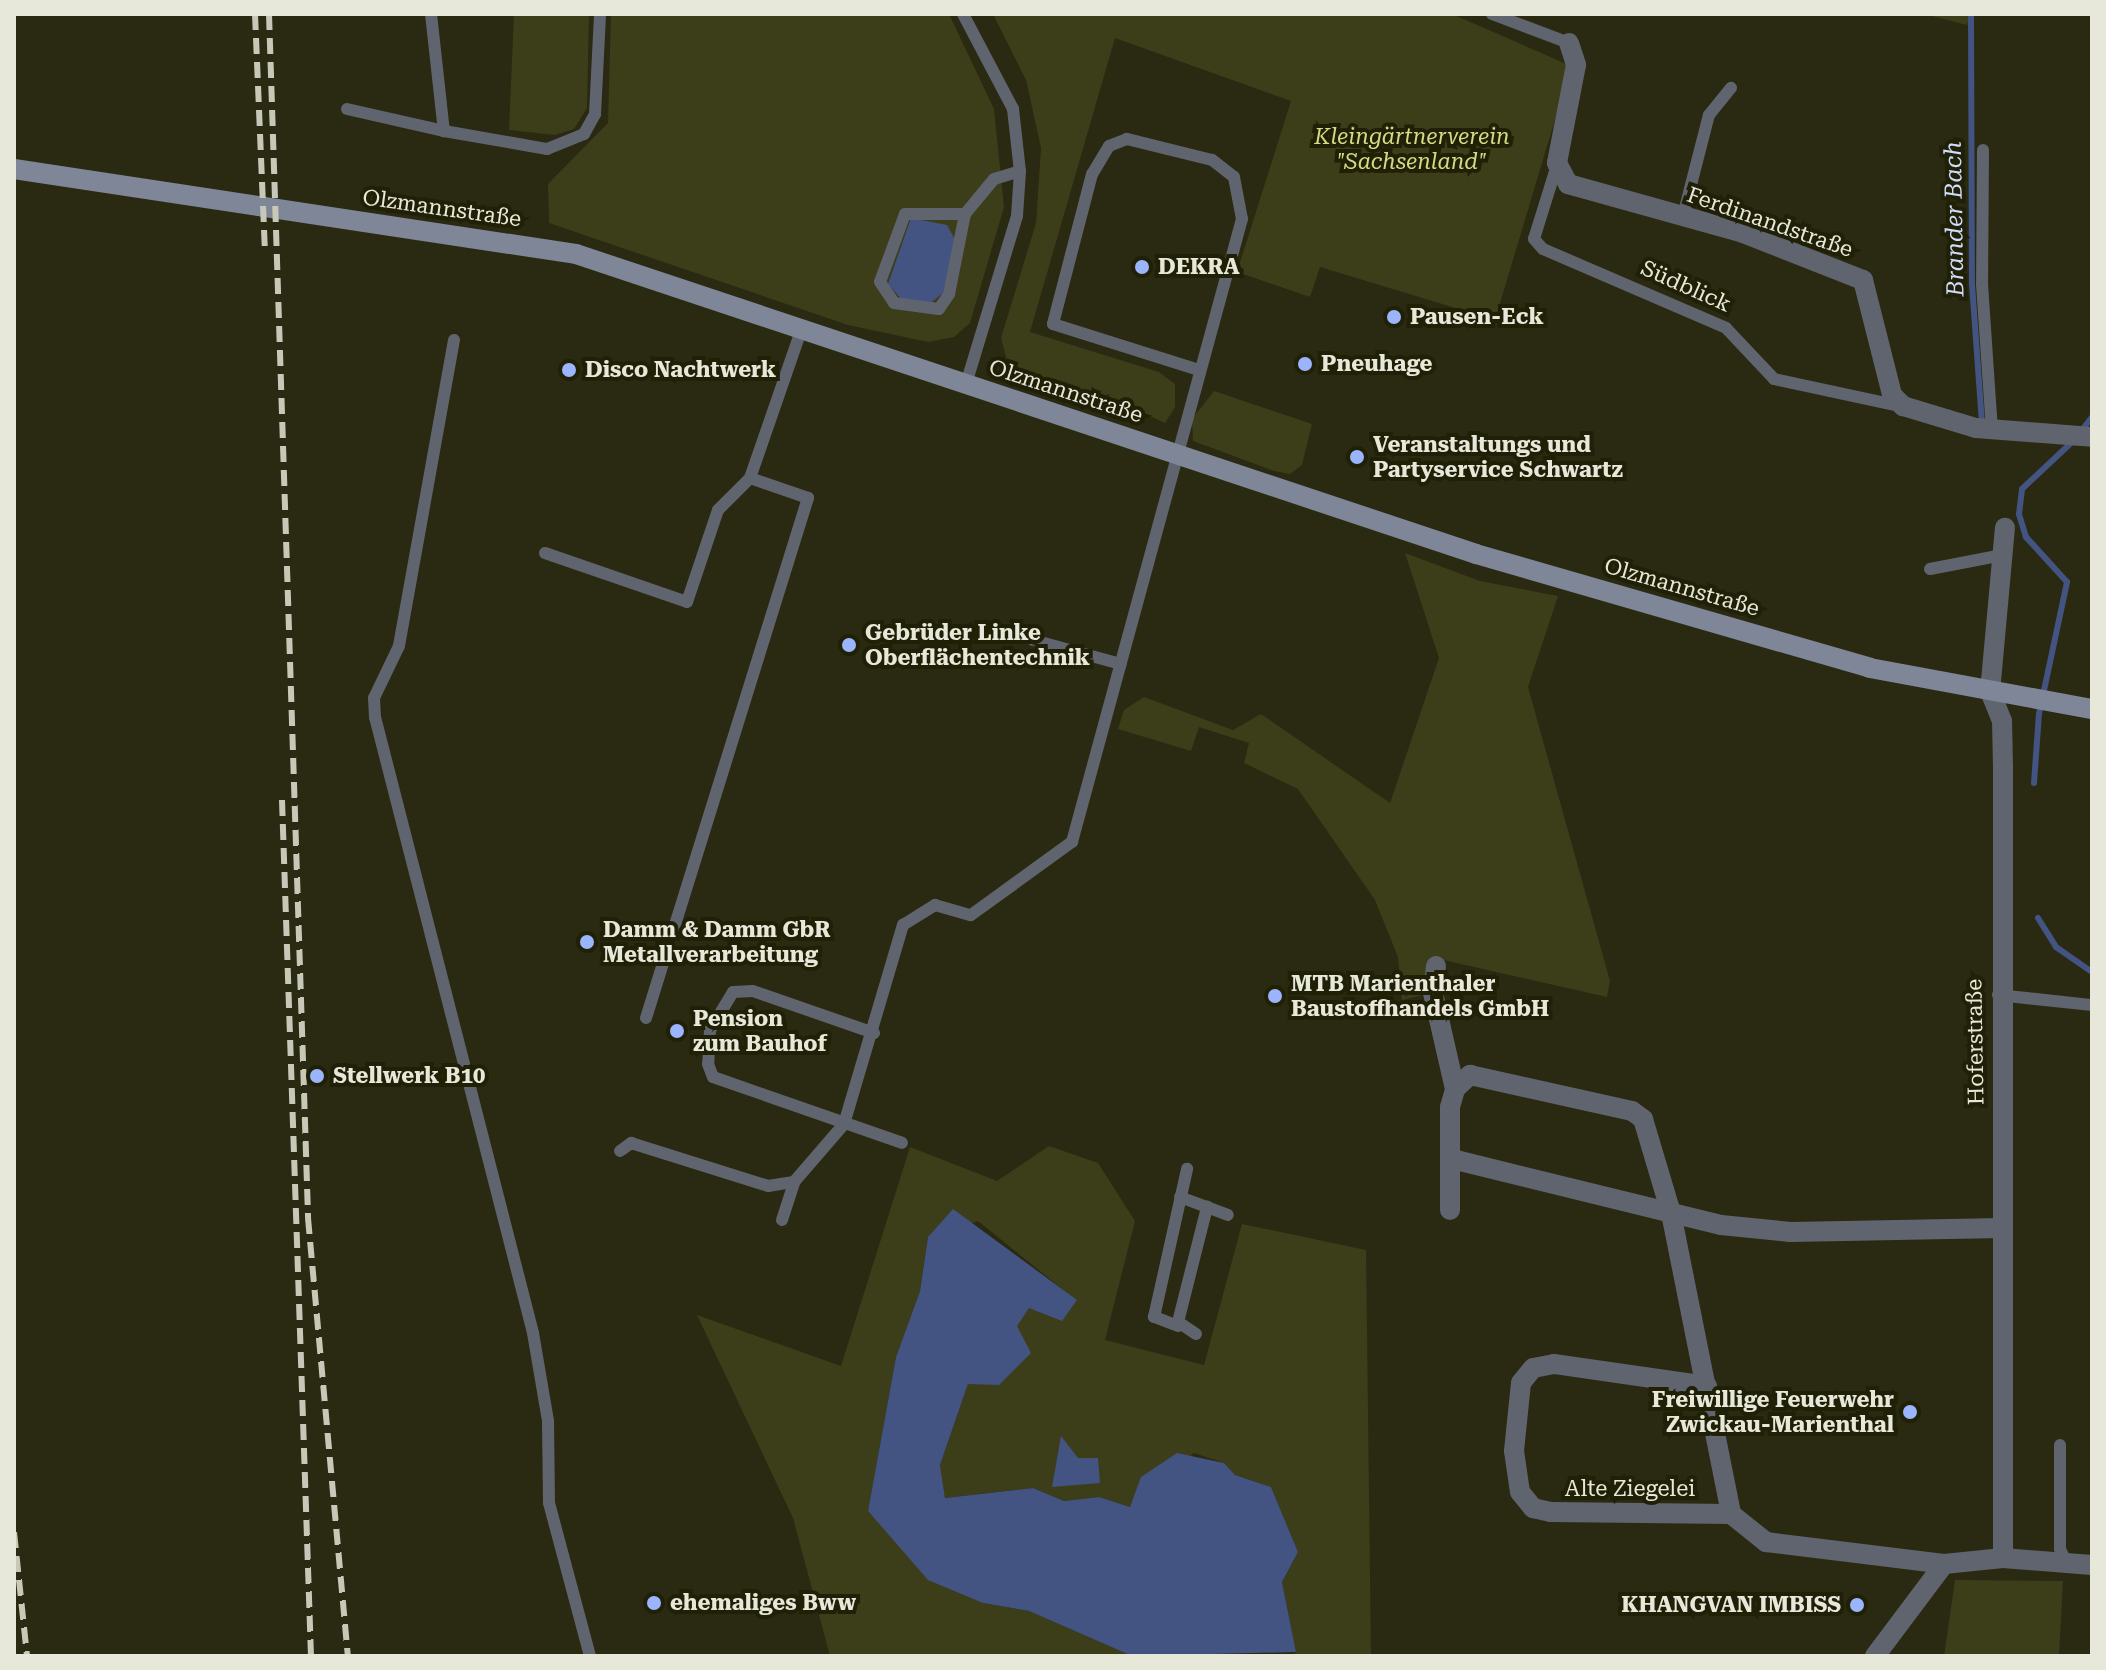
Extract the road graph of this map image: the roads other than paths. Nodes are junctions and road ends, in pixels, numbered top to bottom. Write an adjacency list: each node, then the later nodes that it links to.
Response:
1 (431, 14): 8 (lane)
2 (600, 14): 8 (lane)
3 (963, 14): 12 (lane)
4 (1492, 14): 5 (lane)
5 (1569, 43): 10 (street)
6 (1731, 88): 14 (lane)
7 (347, 109): 8 (lane)
8 (444, 131)
9 (1983, 150): 20 (lane)
10 (1557, 163): 14 (street, Ferdinandstraße); 19 (lane, Südblick)
11 (14, 169): 15 (main road, Olzmannstraße)
12 (1020, 171): 13 (lane); 18 (lane)
13 (965, 214): 13 (lane)
14 (1683, 216): 19 (street, Ferdinandstraße)
15 (802, 328): 18 (main road, Olzmannstraße); 23 (lane)
16 (454, 340): 60 (lane)
17 (1199, 370): 17 (lane); 22 (lane)
18 (966, 384): 22 (main road, Olzmannstraße)
19 (1903, 406): 20 (street)
20 (1992, 429): 21 (street)
21 (2085, 435)
22 (1177, 451): 29 (lane); 30 (main road, Olzmannstraße)
23 (750, 478): 25 (lane); 35 (lane)
24 (2005, 528): 26 (street, Hoferstraße)
25 (545, 553)
26 (2003, 555): 27 (lane); 30 (street, Hoferstraße)
27 (1930, 569)
28 (1033, 640): 29 (lane)
29 (1121, 664): 36 (lane)
30 (1990, 692): 31 (main road, Olzmannstraße); 33 (street, Hoferstraße)
31 (2092, 709)
32 (1436, 966): 37 (street)
33 (1998, 995): 34 (lane); 50 (street, Hoferstraße)
34 (2090, 1005)
35 (646, 1018)
36 (874, 1033): 38 (lane); 38 (lane)
37 (1455, 1089): 41 (street); 47 (street)
38 (844, 1124): 39 (lane); 43 (lane)
39 (902, 1143)
40 (620, 1151): 43 (lane)
41 (1452, 1159): 46 (street); 47 (street)
42 (1187, 1169): 44 (lane)
43 (794, 1182): 49 (lane)
44 (1180, 1197): 45 (lane); 51 (lane)
45 (1207, 1207): 48 (lane); 51 (lane)
46 (1450, 1210)
47 (1671, 1213): 50 (street); 53 (street)
48 (1228, 1215)
49 (782, 1220)
50 (2002, 1228): 56 (street, Hoferstraße)
51 (1178, 1326): 52 (lane)
52 (1196, 1334)
53 (1707, 1386): 55 (street); 55 (street, Alte Ziegelei)
54 (2060, 1445): 58 (lane)
55 (1731, 1514): 57 (street)
56 (2003, 1558): 57 (street); 58 (street)
57 (1944, 1564): 61 (street)
58 (2067, 1565): 59 (street)
59 (2092, 1565)
60 (590, 1656)
61 (1875, 1656)

